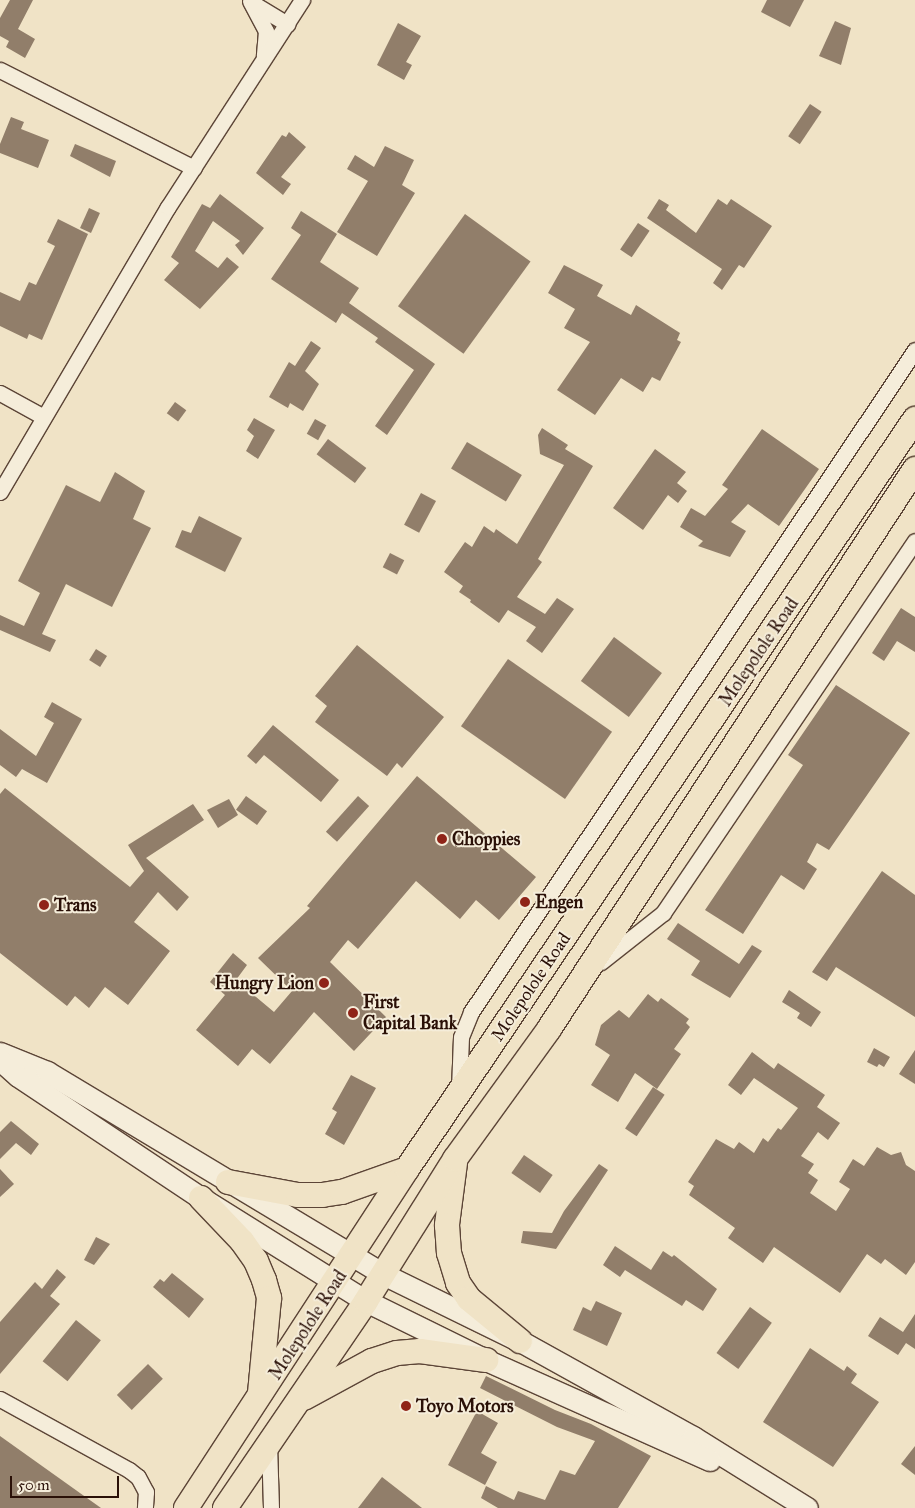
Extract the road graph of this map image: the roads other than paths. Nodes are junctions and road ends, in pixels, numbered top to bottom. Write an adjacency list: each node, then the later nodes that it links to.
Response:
1 (302, 0): 3 (street)
2 (248, 1): 3 (street); 4 (street)
3 (286, 24): 4 (street)
4 (263, 65): 6 (street)
5 (0, 70): 6 (street)
6 (194, 168): 9 (street)
7 (915, 350): 17 (street)
8 (0, 393): 9 (street)
9 (42, 416): 12 (street)
10 (915, 419): 17 (main road, Molepolole Road)
11 (915, 469): 14 (main road, Molepolole Road)
12 (0, 492)
13 (915, 541): 14 (street)
14 (580, 982): 18 (main road, Molepolole Road)
15 (0, 1053): 20 (main road)
16 (0, 1060): 21 (main road)
17 (459, 1093): 19 (main road, Molepolole Road)
18 (455, 1159): 23 (main road, Molepolole Road); 26 (main road)
19 (408, 1169): 20 (main road); 22 (main road, Molepolole Road)
20 (228, 1182): 22 (main road)
21 (201, 1198): 24 (main road); 29 (main road)
22 (353, 1256): 23 (main road); 24 (main road, Molepolole Road)
23 (381, 1273): 25 (main road, Molepolole Road); 26 (main road)
24 (336, 1282): 25 (main road); 29 (main road, Molepolole Road)
25 (366, 1301): 27 (main road); 30 (main road, Molepolole Road)
26 (520, 1342): 32 (main road)
27 (486, 1360): 30 (main road); 32 (main road)
28 (0, 1399): 33 (street)
29 (260, 1399): 34 (main road, Molepolole Road)
30 (301, 1400): 31 (main road, Molepolole Road)
31 (269, 1440): 35 (main road, Molepolole Road); 36 (street)
32 (752, 1476): 37 (main road)
33 (145, 1508)
34 (186, 1508)
35 (225, 1508)
36 (271, 1508)
37 (806, 1508)

